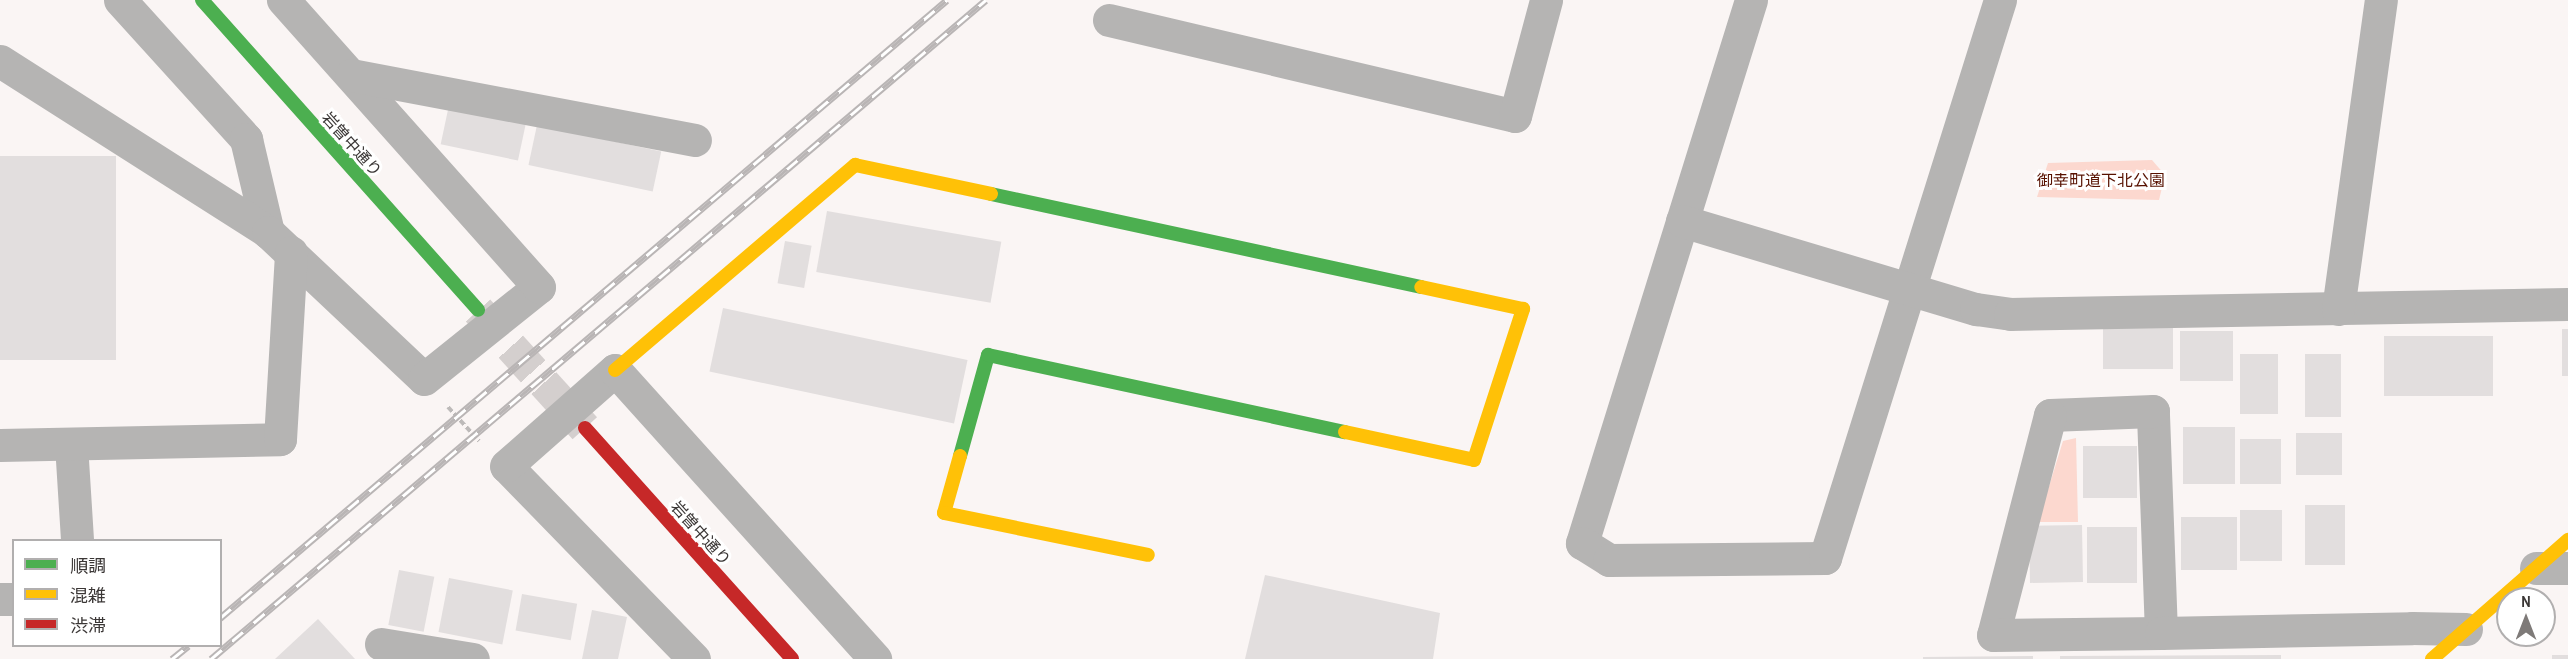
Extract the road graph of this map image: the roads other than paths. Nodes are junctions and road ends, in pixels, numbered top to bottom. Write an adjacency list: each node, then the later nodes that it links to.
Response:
1 (120, 0): 14 (street)
2 (202, 0): 18 (main road, 岩曽中通り)
3 (283, 0): 8 (street)
4 (1546, 0): 9 (street)
5 (1750, 0): 13 (street)
6 (2000, 0): 15 (street)
7 (2382, 0): 17 (street)
8 (308, 13): 11 (street)
9 (1109, 20)
10 (0, 61): 14 (street)
11 (351, 75): 12 (street); 14 (street)
12 (695, 140)
13 (1682, 221): 15 (street); 15 (street)
14 (279, 242): 21 (street)
15 (1911, 289): 17 (street)
16 (2568, 304): 17 (street)
17 (2338, 309)
18 (478, 310)
19 (615, 370): 25 (main road); 31 (street); 33 (street)
20 (585, 428): 32 (main road, 岩曽中通り)
21 (71, 444): 22 (street); 23 (street)
22 (0, 445)
23 (77, 539)
24 (2568, 540): 26 (main road)
25 (1148, 555)
26 (2552, 568): 27 (main road)
27 (2466, 629): 28 (street); 34 (main road)
28 (2161, 633): 28 (street)
29 (381, 644): 30 (street)
30 (473, 659)
31 (694, 659)
32 (792, 659)
33 (874, 659)
34 (2432, 659)

